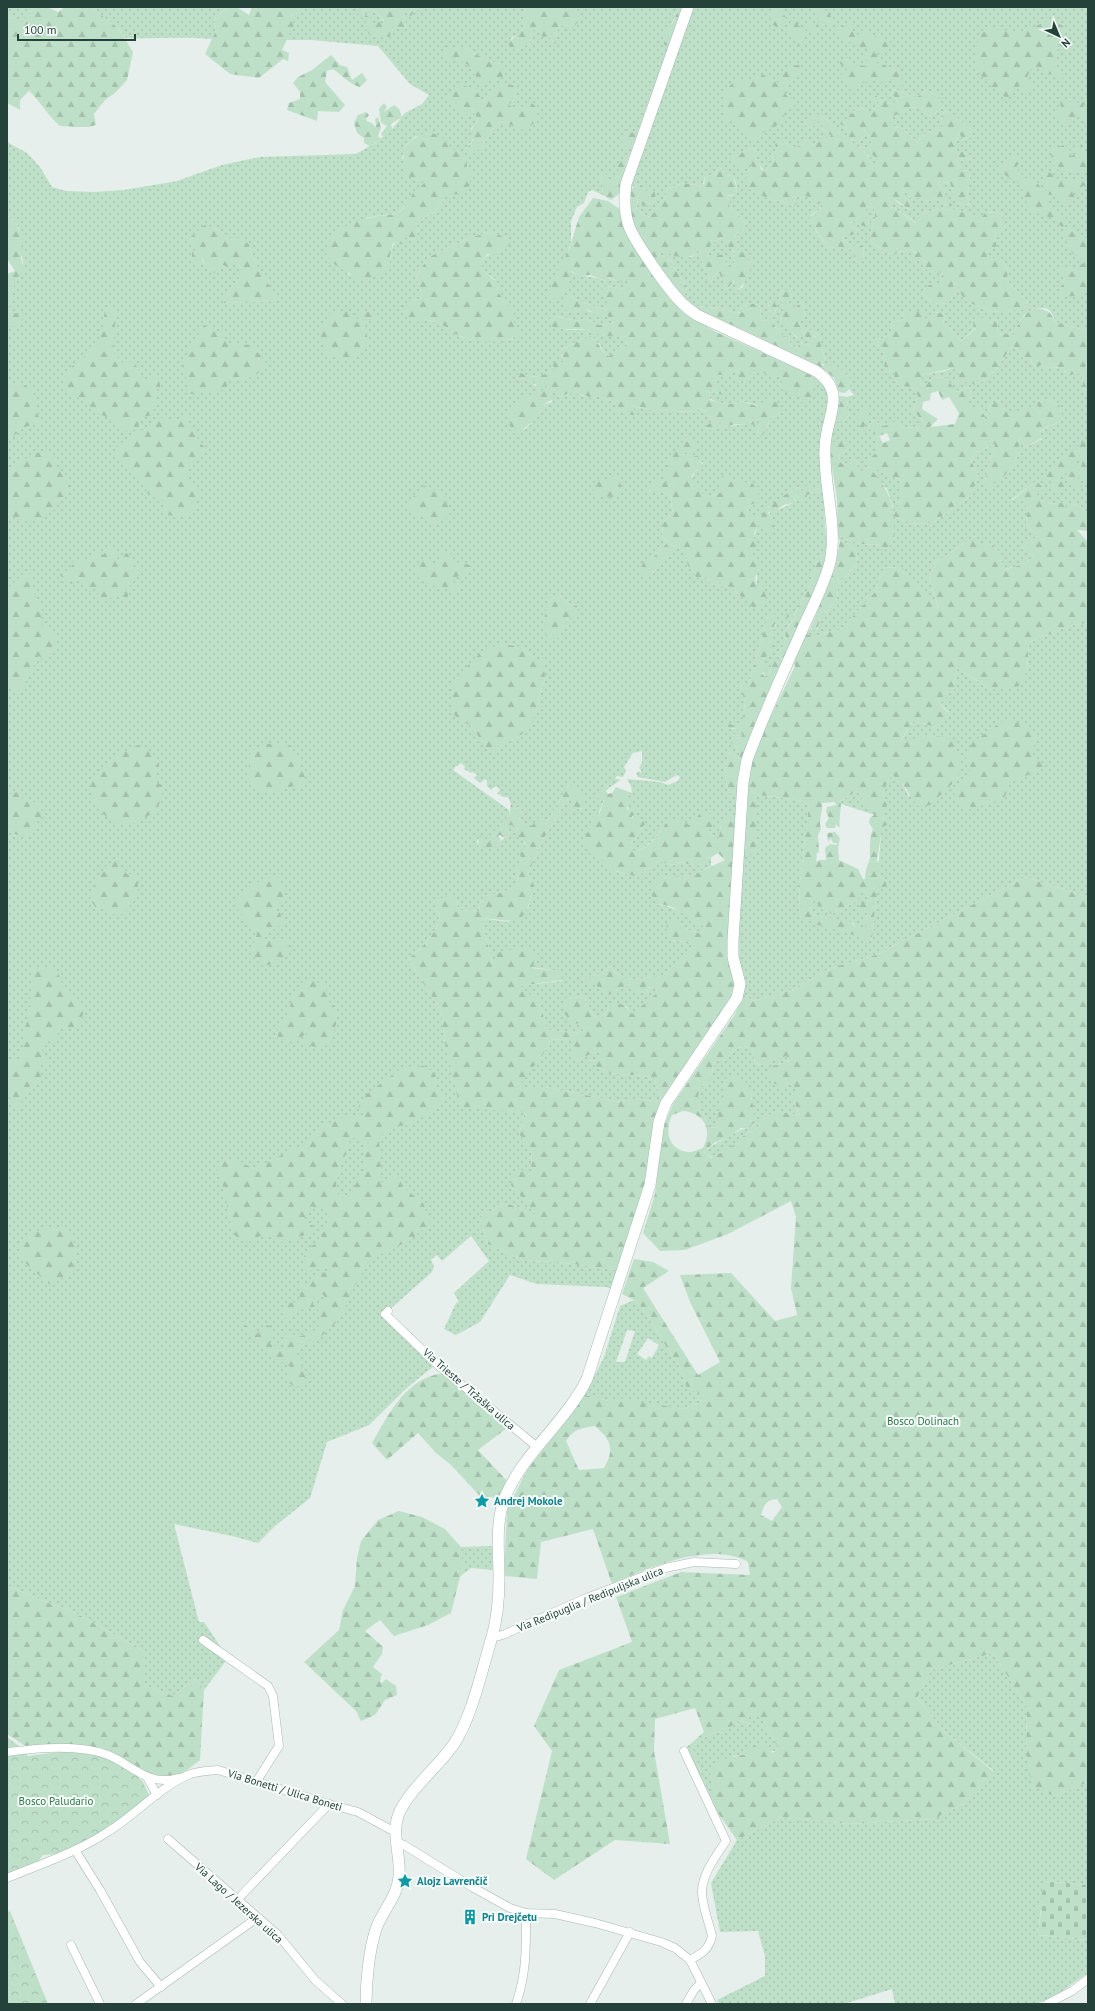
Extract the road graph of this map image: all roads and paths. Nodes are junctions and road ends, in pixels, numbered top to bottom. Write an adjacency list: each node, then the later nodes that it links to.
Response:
1 (688, 7): 3 (street)
2 (386, 1313): 3 (street, Via Trieste / Tržaška ulica)
3 (536, 1446): 5 (street)
4 (736, 1564): 5 (street, Via Redipuglia / Redipuljska ulica)
5 (492, 1635): 14 (street)
6 (203, 1640): 11 (street)
7 (684, 1751): 23 (street)
8 (7, 1752): 10 (street)
9 (189, 1775): 10 (street); 11 (street, Via Bonetti / Ulica Boneti); 12 (street, Via Bonetti / Ulica Boneti)
10 (147, 1777): 12 (street)
11 (256, 1782): 13 (street, Via Bonetti / Ulica Boneti)
12 (157, 1795): 16 (street, Via Bonetti / Ulica Boneti)
13 (329, 1804): 14 (street, Via Bonetti / Ulica Boneti); 18 (street)
14 (396, 1837): 19 (street, Via Bonetti / Ulica Boneti); 30 (street)
15 (168, 1839): 18 (street, Via Lago / Jezerska ulica)
16 (75, 1850): 17 (street, Via Bonetti / Ulica Boneti); 26 (street)
17 (7, 1878)
18 (236, 1901): 20 (street, Via Lago / Jezerska ulica)
19 (526, 1912): 21 (street, Via Bonetti / Ulica Boneti); 31 (street)
20 (257, 1918): 26 (street); 29 (street, Via Lago / Jezerska ulica)
21 (630, 1932): 23 (street, Via Bonetti / Ulica Boneti); 32 (street)
22 (71, 1945): 27 (street)
23 (690, 1960): 25 (street)
24 (1088, 1980): 35 (street)
25 (701, 1983): 33 (street); 34 (street)
26 (161, 1987): 28 (street)
27 (100, 2004)
28 (136, 2004)
29 (342, 2004)
30 (366, 2004)
31 (516, 2004)
32 (590, 2004)
33 (686, 2004)
34 (712, 2004)
35 (1047, 2004)

